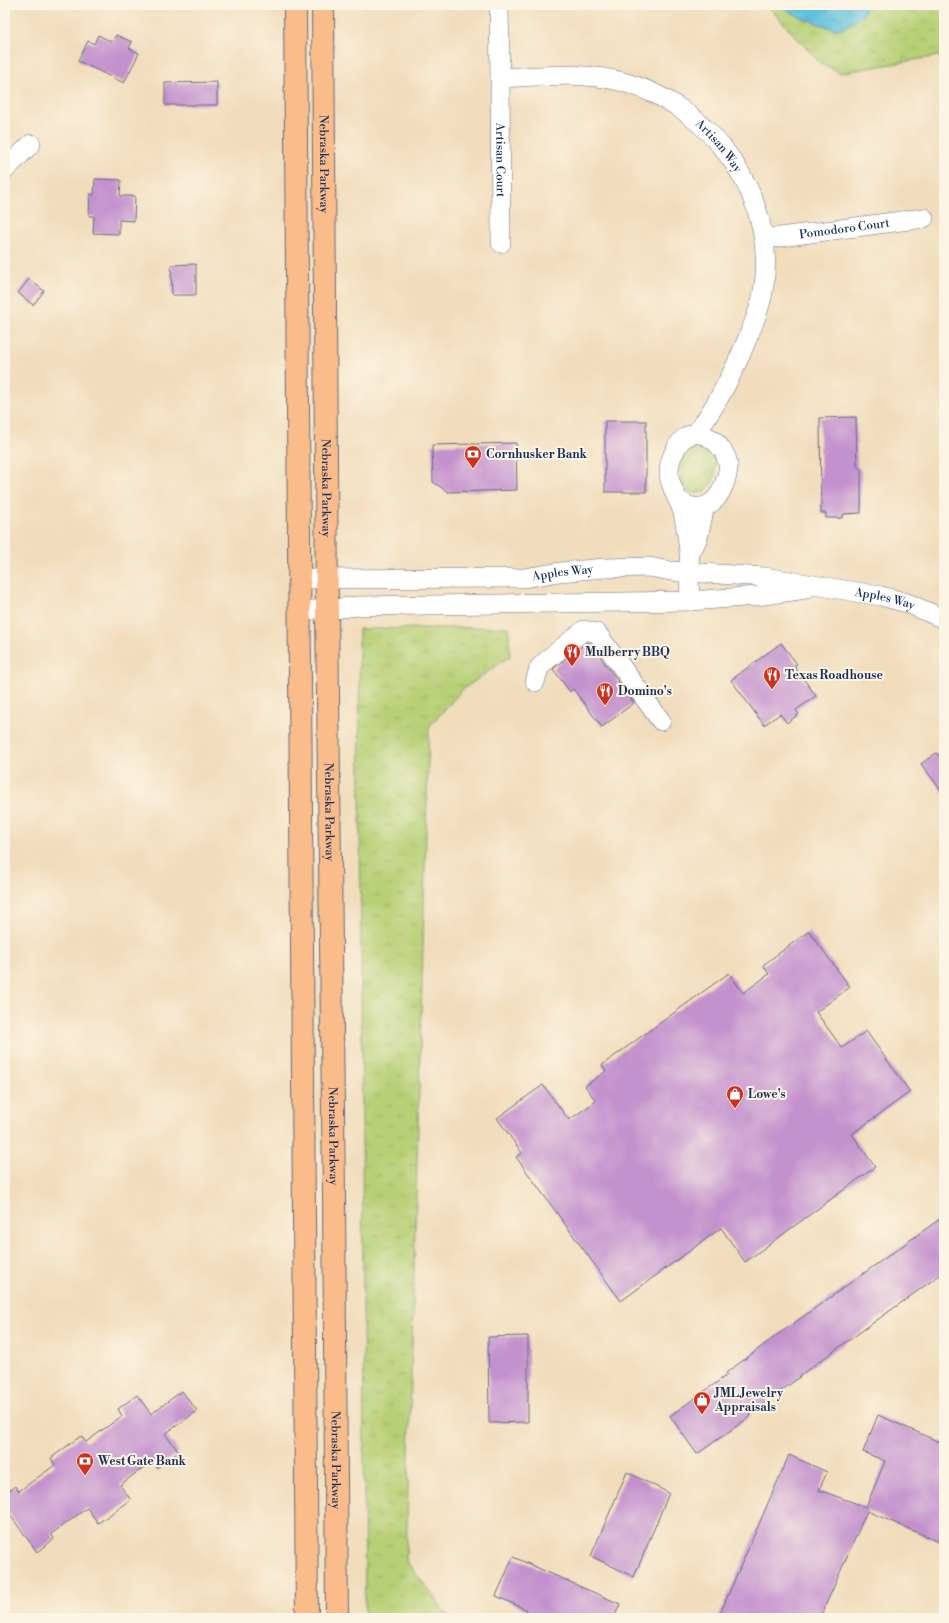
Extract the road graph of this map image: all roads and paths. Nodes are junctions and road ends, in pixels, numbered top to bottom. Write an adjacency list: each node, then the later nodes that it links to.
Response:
1 (295, 5): 16 (main road)
2 (323, 5): 15 (main road, Nebraska Parkway)
3 (499, 5): 4 (street)
4 (500, 78): 8 (street, Artisan Way); 9 (street, Artisan Court)
5 (31, 144): 6 (street)
6 (5, 170)
7 (924, 218): 8 (street, Pomodoro Court)
8 (765, 239): 10 (street, Artisan Way)
9 (501, 243)
10 (696, 433): 11 (street); 12 (street)
11 (680, 501): 12 (street); 13 (street)
12 (705, 506): 13 (street)
13 (690, 554): 14 (street)
14 (688, 572): 15 (street, Apples Way); 17 (street, Apples Way); 18 (street)
15 (327, 578): 16 (street, Apples Way); 20 (main road, Nebraska Parkway)
16 (300, 579): 19 (main road)
17 (824, 587): 18 (street, Apples Way); 21 (street, Apples Way)
18 (691, 601): 20 (street, Apples Way)
19 (300, 610): 20 (street, Apples Way); 24 (main road)
20 (327, 610): 25 (main road, Nebraska Parkway)
21 (944, 619)
22 (535, 682): 23 (street)
23 (661, 720)
24 (307, 1618)
25 (337, 1618)

